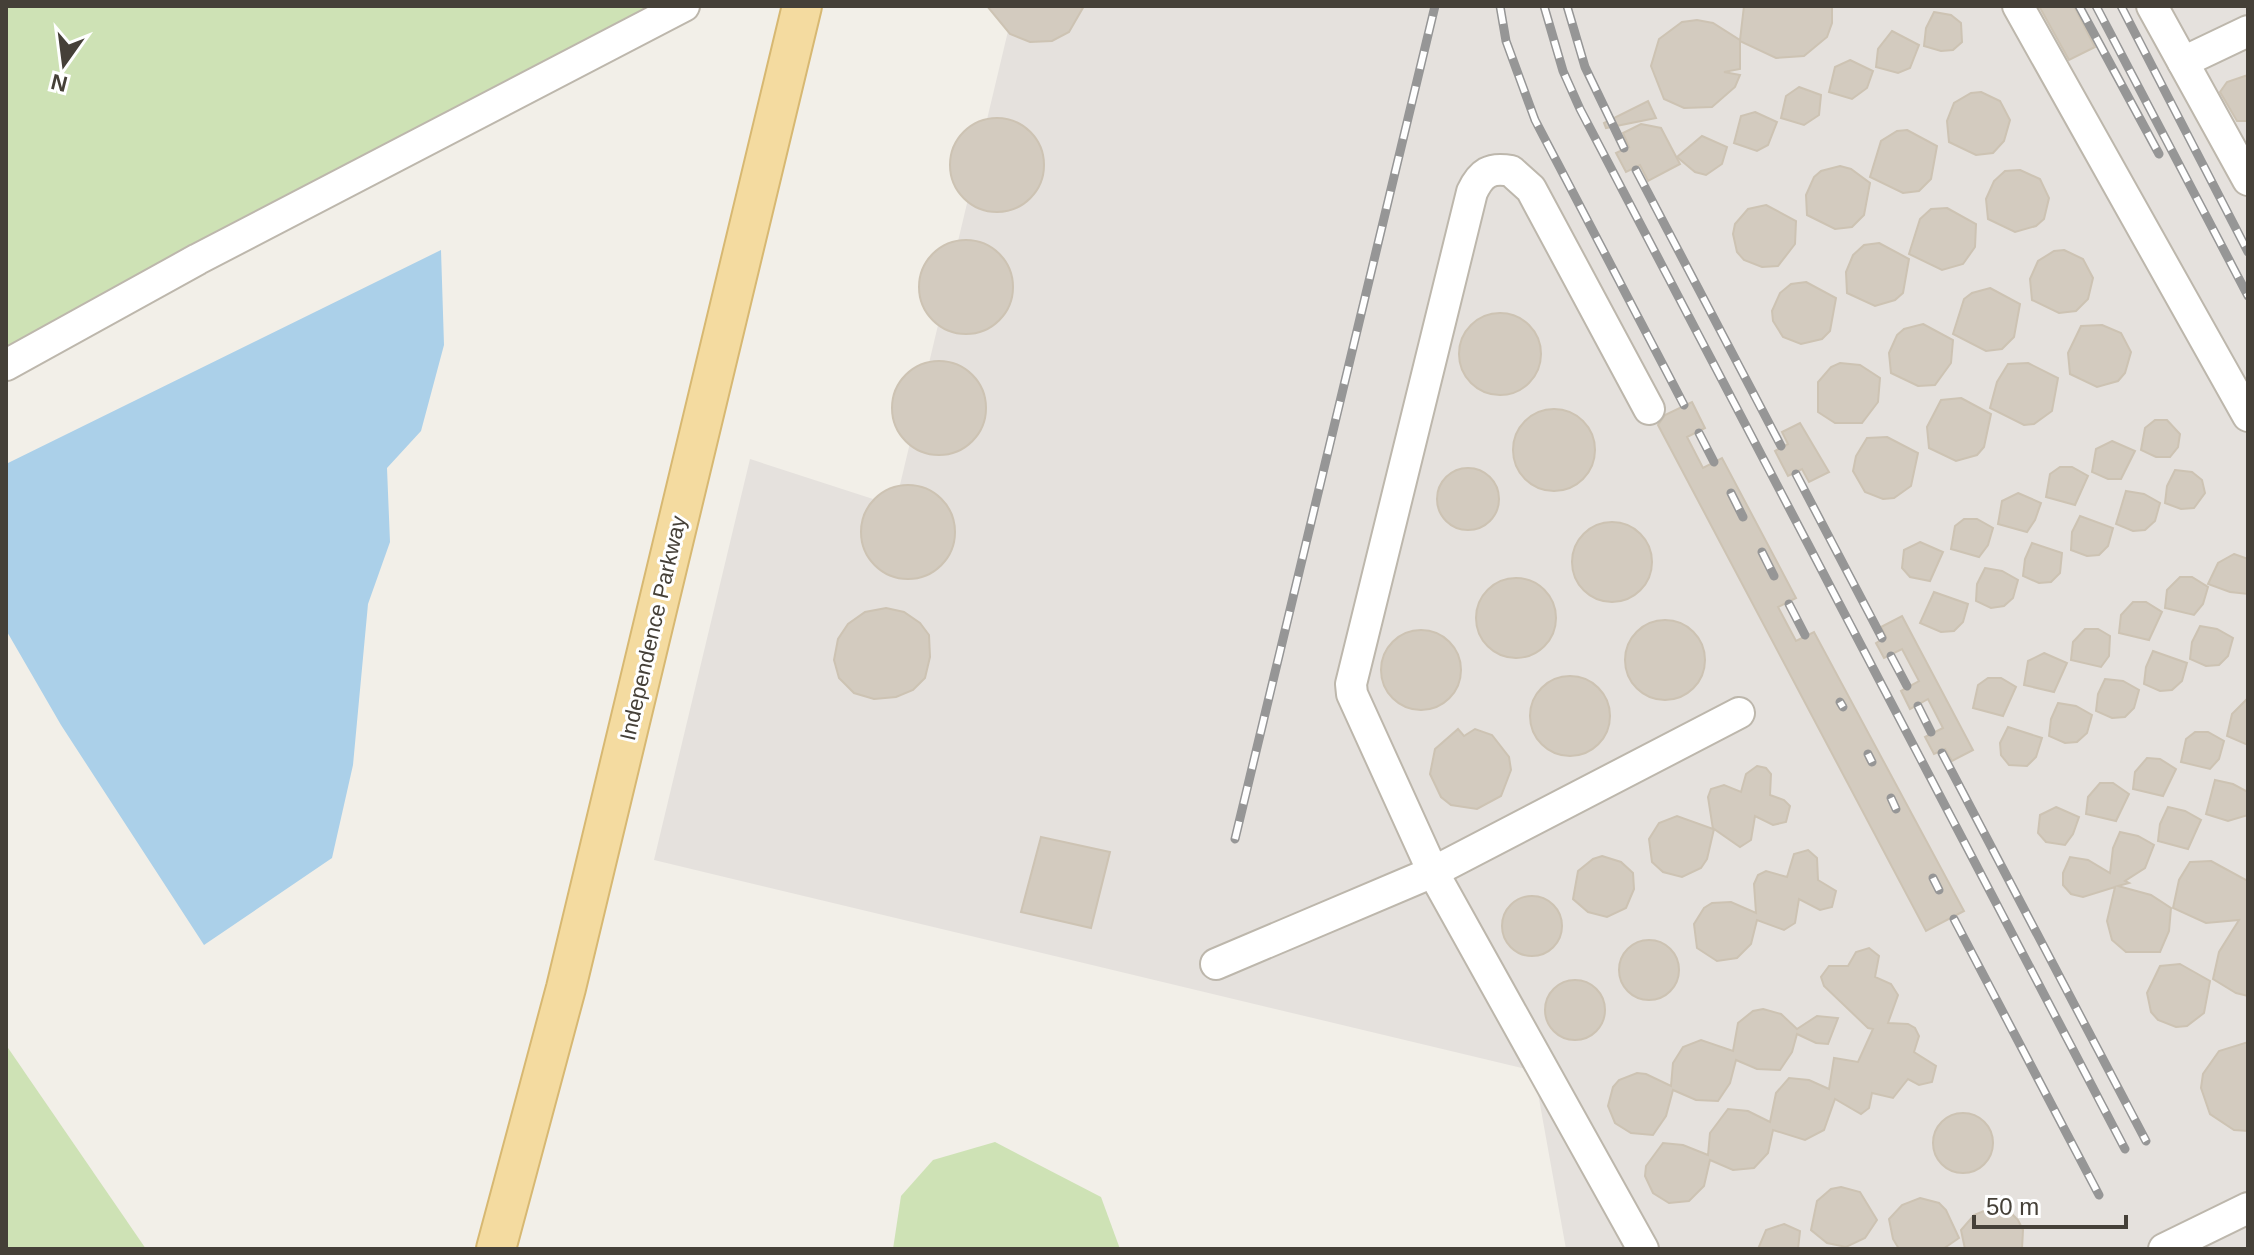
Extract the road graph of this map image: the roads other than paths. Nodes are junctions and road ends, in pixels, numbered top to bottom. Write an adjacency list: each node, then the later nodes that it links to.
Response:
1 (684, 6): 8 (street)
2 (802, 6): 16 (main road, Independence Parkway)
3 (2018, 6): 10 (street)
4 (2152, 6): 6 (street)
5 (2248, 31): 6 (street)
6 (2183, 62): 7 (street)
7 (2248, 180)
8 (6, 365)
9 (1649, 409): 12 (street)
10 (2248, 416)
11 (1739, 713): 12 (street)
12 (1433, 872): 13 (street); 17 (street)
13 (1216, 964)
14 (2248, 1208): 15 (street)
15 (2201, 1241): 18 (street)
16 (496, 1249)
17 (1643, 1249)
18 (2164, 1249)

